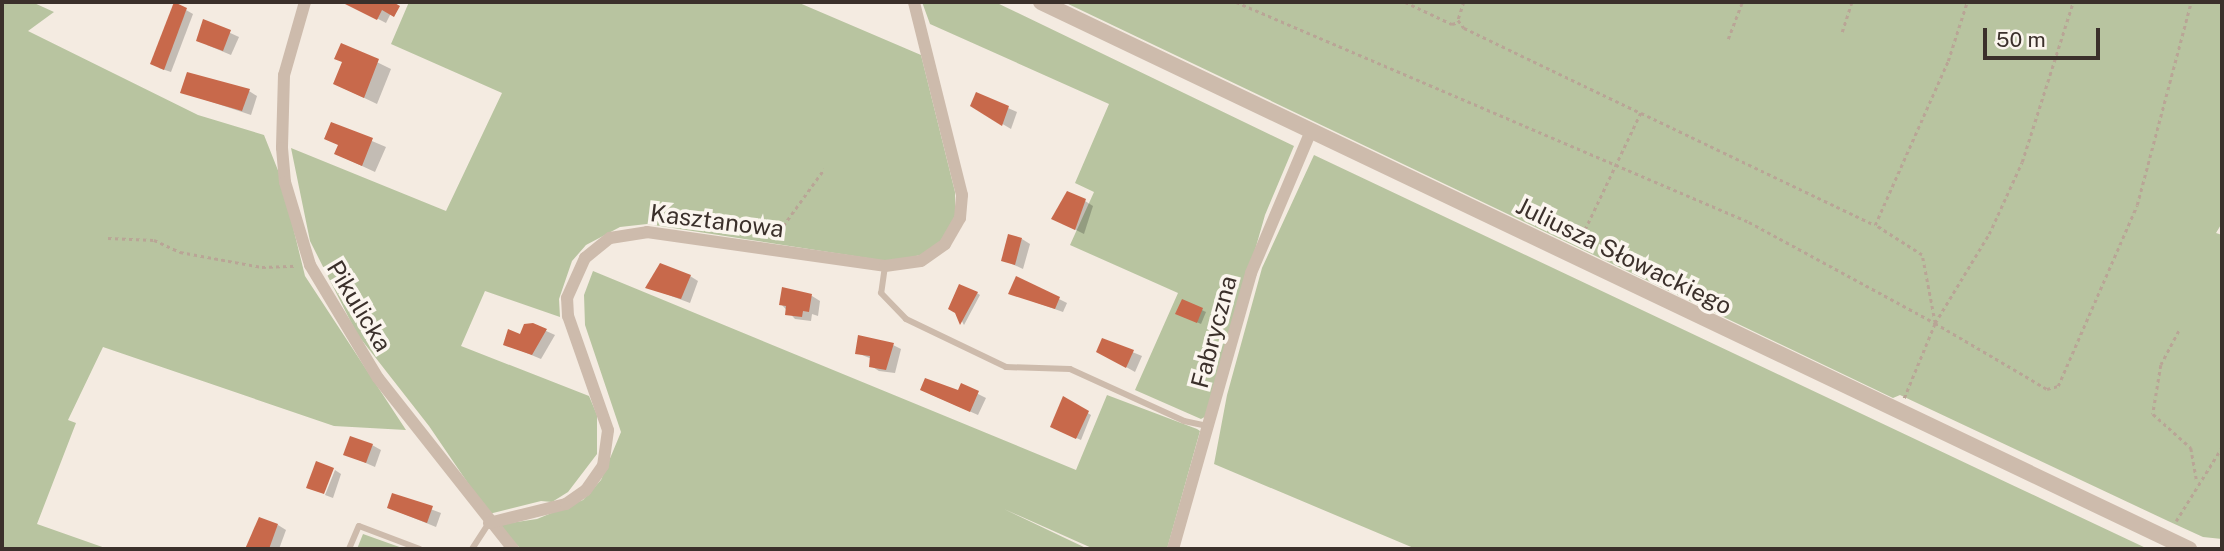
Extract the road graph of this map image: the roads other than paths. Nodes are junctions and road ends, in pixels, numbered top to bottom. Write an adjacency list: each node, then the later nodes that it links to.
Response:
1 (304, 2): 7 (street, Pikulicka)
2 (914, 2): 5 (street, Kasztanowa)
3 (1041, 2): 4 (street, Juliusza Słowackiego)
4 (1311, 131): 6 (street, Fabryczna); 13 (street, Juliusza Słowackiego)
5 (885, 266): 6 (lane); 7 (street, Kasztanowa)
6 (1211, 427): 12 (street, Fabryczna)
7 (489, 523): 10 (lane); 11 (street, Pikulicka)
8 (349, 549): 9 (lane)
9 (420, 549)
10 (472, 549)
11 (513, 549)
12 (1173, 549)
13 (2189, 549)

